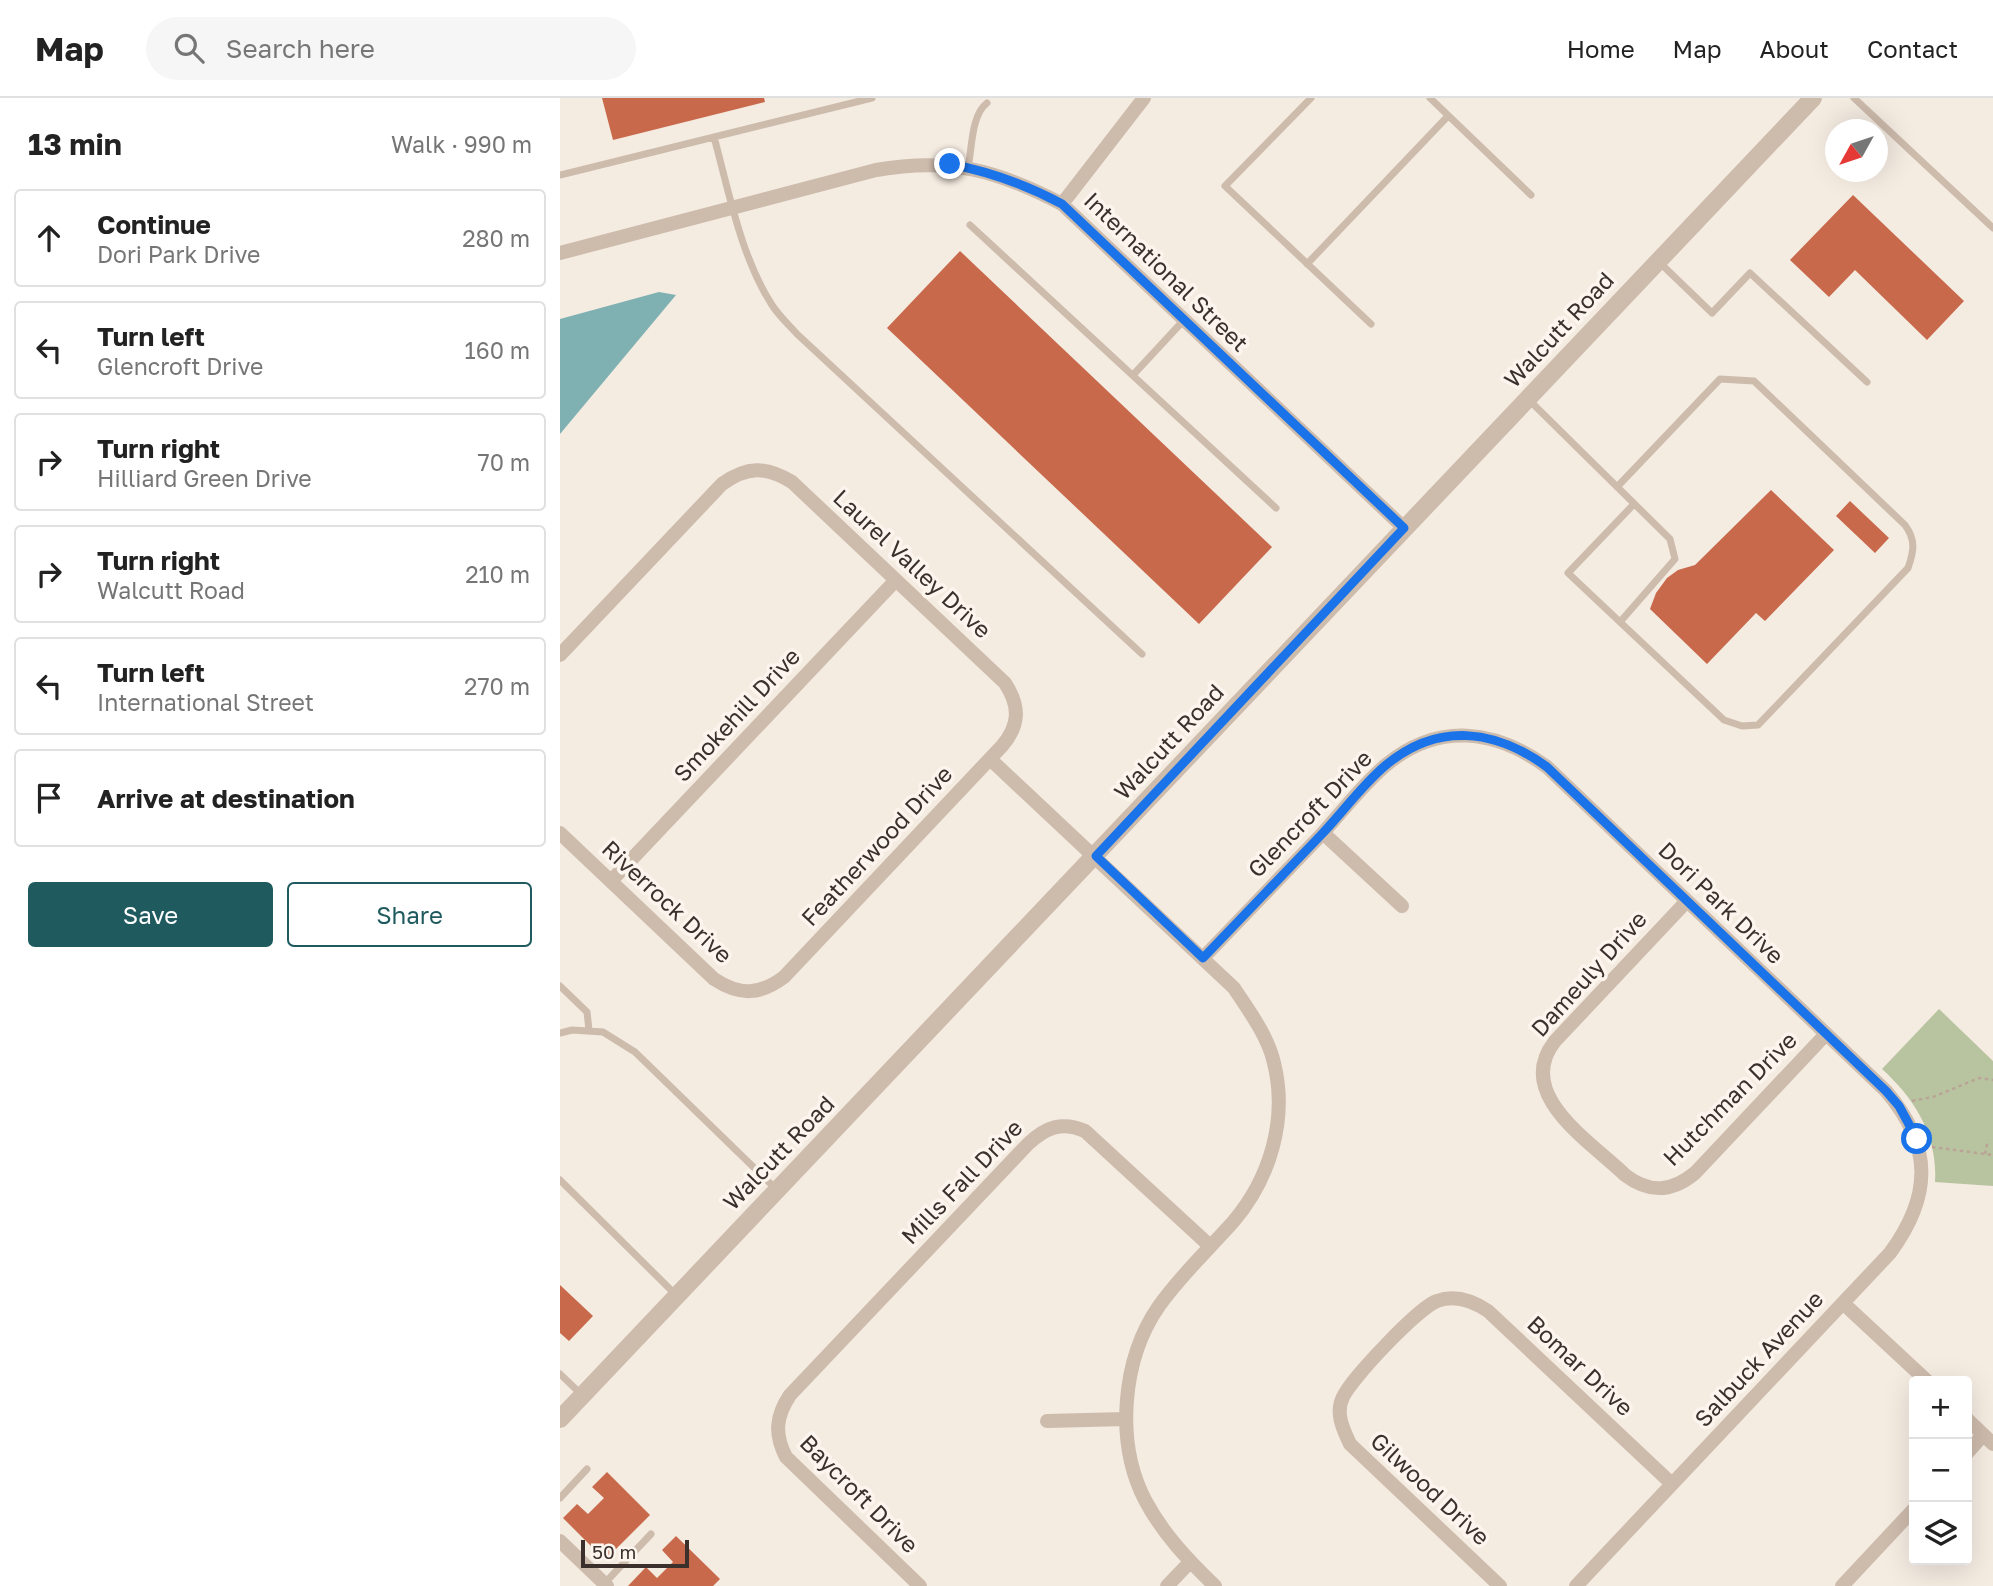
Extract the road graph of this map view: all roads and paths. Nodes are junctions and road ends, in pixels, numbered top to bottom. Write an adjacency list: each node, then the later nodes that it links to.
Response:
1 (872, 98): 9 (lane)
2 (1144, 98): 13 (street)
3 (1311, 98): 19 (lane)
4 (1430, 98): 8 (lane)
5 (1813, 98): 18 (street, Walcutt Road)
6 (1854, 98): 16 (lane)
7 (987, 103): 10 (lane)
8 (1448, 116): 12 (lane); 19 (lane)
9 (715, 137): 11 (lane); 14 (lane)
10 (968, 167): 13 (street, International Street); 14 (street, International Street)
11 (560, 174)
12 (1531, 195)
13 (1062, 204): 20 (street, International Street)
14 (734, 208): 17 (street, International Street); 32 (lane)
15 (970, 225): 22 (lane)
16 (1993, 228)
17 (560, 253)
18 (1658, 261): 23 (lane); 24 (street, Walcutt Road)
19 (1307, 264): 21 (lane)
20 (1184, 320): 22 (lane); 28 (street, International Street)
21 (1371, 324)
22 (1133, 375): 27 (lane)
23 (1867, 382)
24 (1528, 399): 25 (lane); 28 (street, Walcutt Road)
25 (1617, 487): 26 (lane); 30 (lane)
26 (1634, 504): 30 (lane); 30 (lane)
27 (1276, 508)
28 (1404, 528): 38 (street, Walcutt Road)
29 (896, 580): 31 (street, Laurel Valley Drive); 33 (street, Laurel Valley Drive); 39 (street, Smokehill Drive)
30 (1620, 622)
31 (560, 654)
32 (1142, 654)
33 (1017, 712): 35 (street, Featherwood Drive)
34 (1469, 735): 37 (street, Glencroft Drive); 40 (street, Dori Park Drive)
35 (990, 760): 38 (street); 44 (street, Featherwood Drive)
36 (560, 833): 39 (street, Riverrock Drive)
37 (1323, 833): 41 (street); 42 (street, Glencroft Drive)
38 (1096, 856): 42 (street); 57 (street, Walcutt Road)
39 (611, 881): 44 (street, Riverrock Drive)
40 (1686, 902): 47 (street, Dori Park Drive); 56 (street, Dameuly Drive)
41 (1402, 906)
42 (1203, 958): 58 (street)
43 (560, 986): 45 (lane)
44 (749, 993)
45 (589, 1030): 46 (lane); 57 (lane)
46 (560, 1033)
47 (1826, 1034): 50 (street, Dori Park Drive); 56 (street, Hutchman Drive)
48 (1993, 1080): 49 (path)
49 (1912, 1101)
50 (1917, 1139): 61 (street, Salbuck Avenue)
51 (1988, 1140): 53 (path)
52 (1932, 1147): 53 (path)
53 (1985, 1154): 54 (path)
54 (1993, 1155)
55 (560, 1180): 59 (lane)
56 (1664, 1189)
57 (777, 1191): 59 (street, Walcutt Road)
58 (1210, 1246): 66 (street); 69 (street, Mills Fall Drive)
59 (677, 1296): 64 (street, Walcutt Road)
60 (1448, 1298): 73 (street, Bomar Drive); 83 (street, Gilwood Drive)
61 (1843, 1303): 63 (street); 73 (street, Salbuck Avenue)
62 (560, 1374): 64 (lane)
63 (1922, 1376)
64 (582, 1396): 65 (street, Walcutt Road)
65 (560, 1419)
66 (1126, 1419): 67 (street); 78 (street)
67 (1047, 1421)
68 (1972, 1424): 70 (street)
69 (777, 1428): 80 (street, Baycroft Drive)
70 (1988, 1440): 71 (street)
71 (1972, 1450)
72 (587, 1469): 74 (lane)
73 (1672, 1483): 84 (street, Salbuck Avenue)
74 (560, 1498)
75 (1909, 1514): 85 (street)
76 (651, 1535): 79 (lane)
77 (560, 1541): 79 (street)
78 (1190, 1562): 81 (street); 82 (street)
79 (604, 1585)
80 (920, 1586)
81 (1167, 1586)
82 (1215, 1586)
83 (1500, 1586)
84 (1576, 1586)
85 (1842, 1586)

